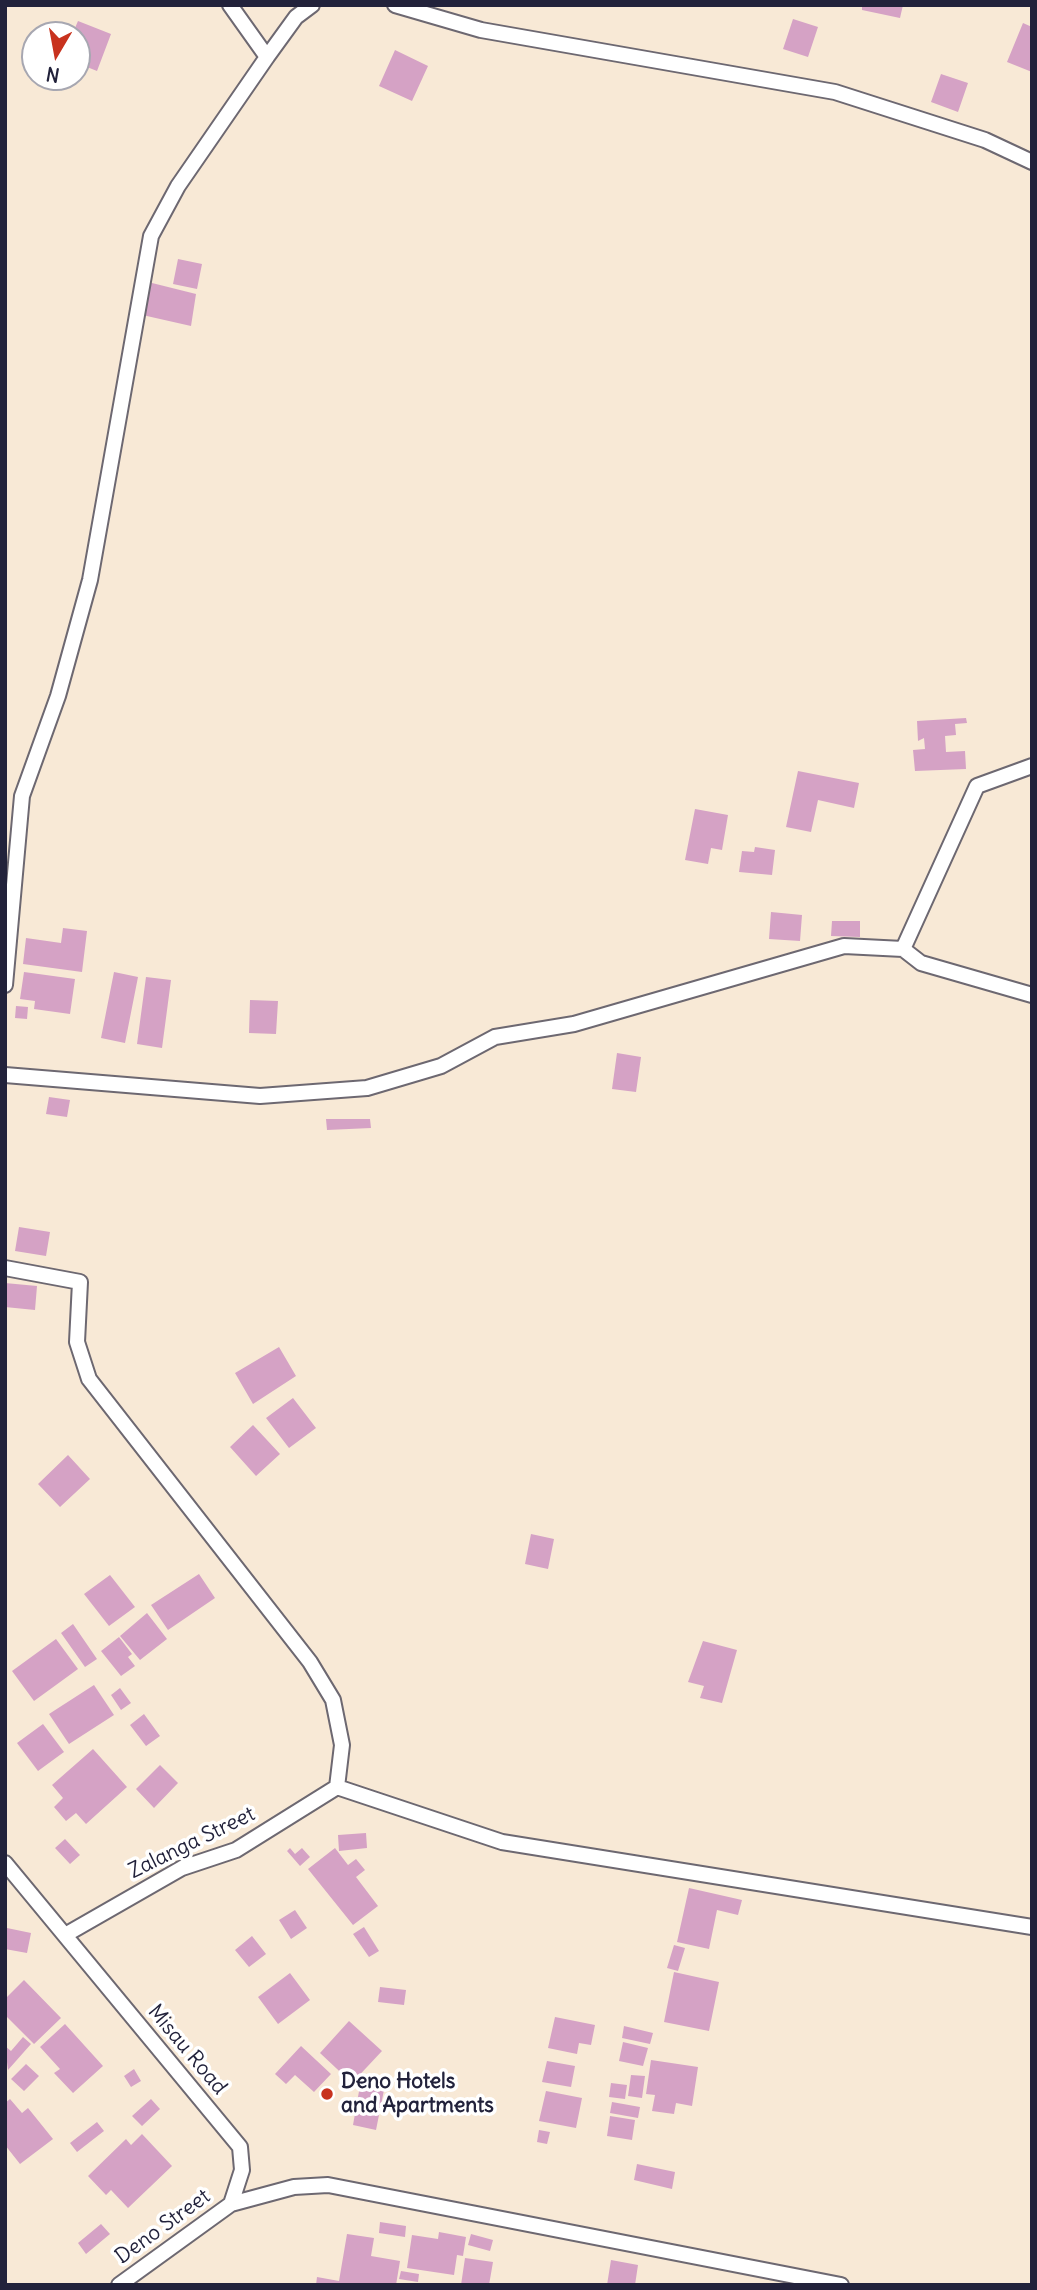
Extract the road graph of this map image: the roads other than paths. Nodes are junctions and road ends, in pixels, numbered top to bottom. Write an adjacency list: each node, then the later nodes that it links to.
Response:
1 (230, 5): 4 (street)
2 (312, 5): 4 (street)
3 (395, 5): 5 (street)
4 (267, 57): 8 (street)
5 (1032, 162)
6 (1032, 766): 7 (street)
7 (903, 949): 9 (street); 10 (street)
8 (5, 985)
9 (1032, 995)
10 (5, 1075)
11 (5, 1268): 12 (street)
12 (337, 1787): 14 (street); 15 (street, Zalanga Street)
13 (5, 1863): 15 (street, Misau Road)
14 (1032, 1927)
15 (65, 1935): 16 (street, Misau Road)
16 (231, 2204): 17 (street, Deno Street); 18 (street)
17 (119, 2285)
18 (841, 2285)

